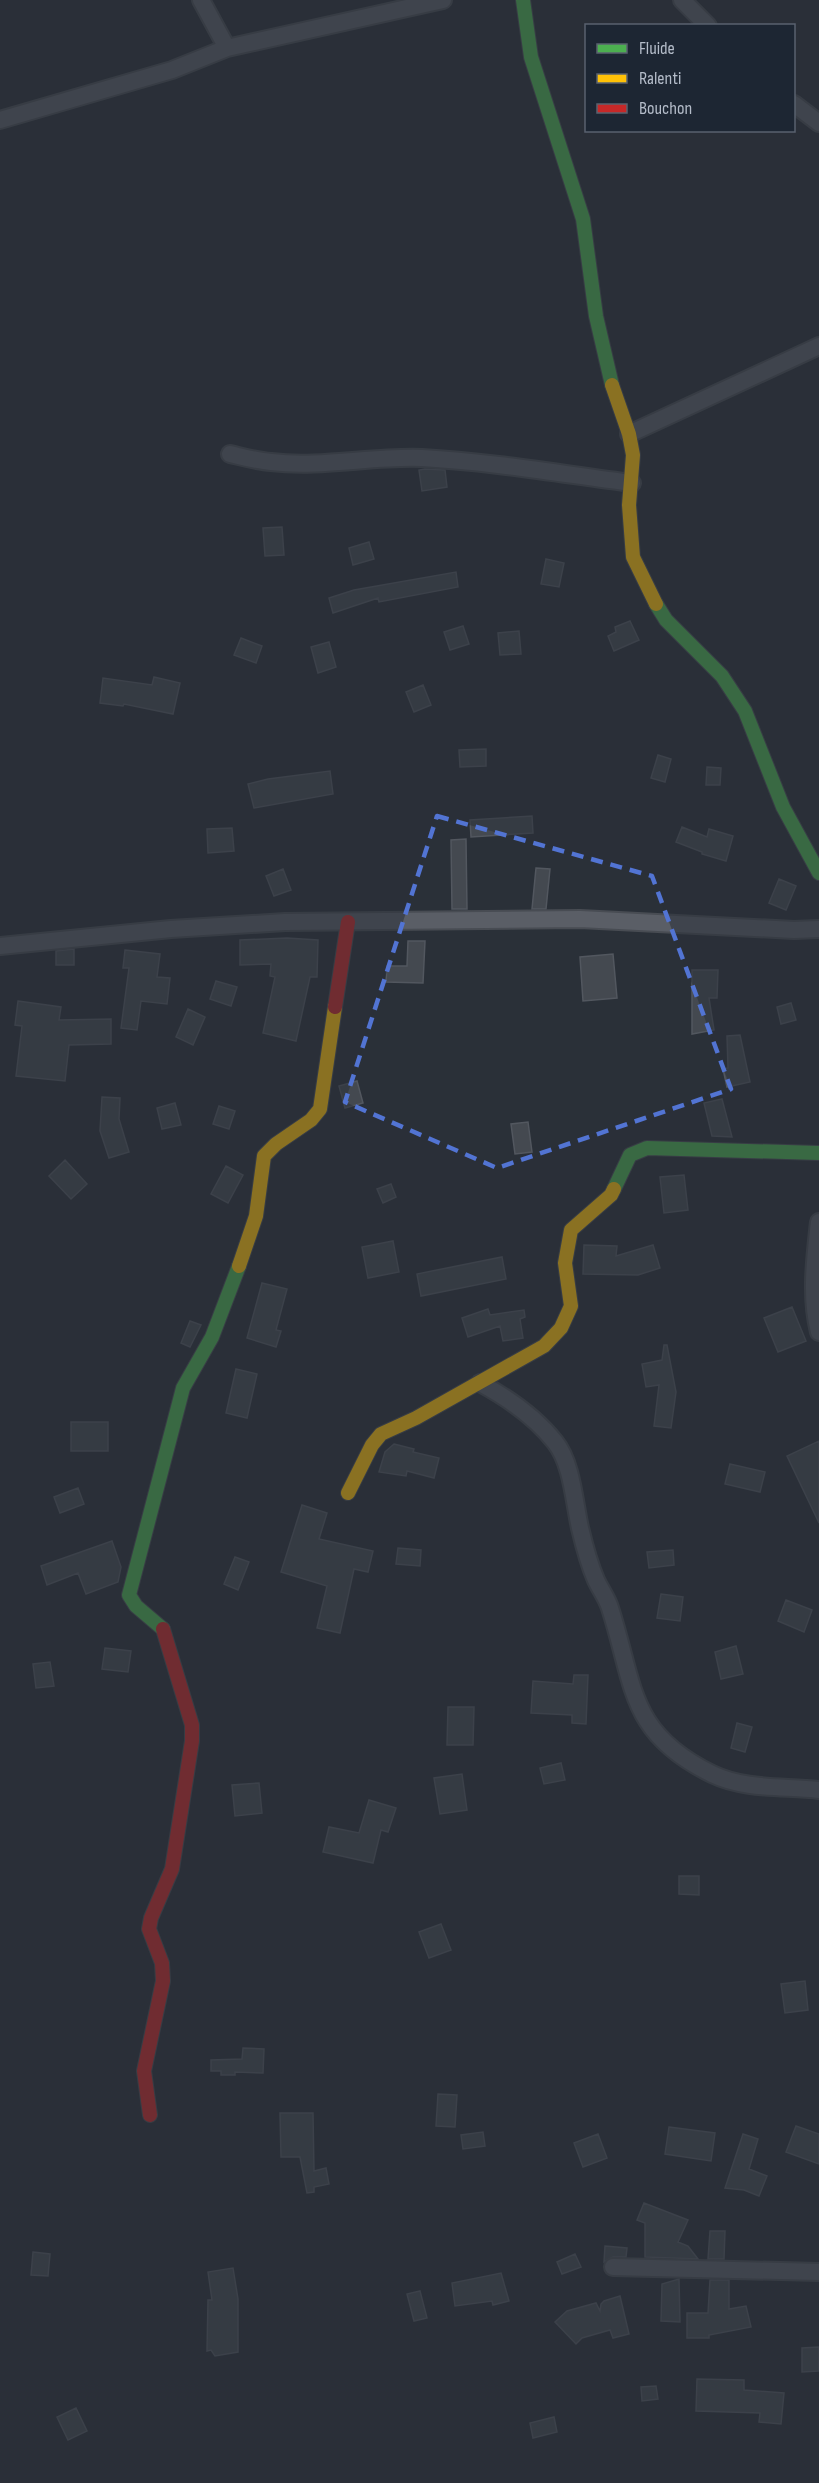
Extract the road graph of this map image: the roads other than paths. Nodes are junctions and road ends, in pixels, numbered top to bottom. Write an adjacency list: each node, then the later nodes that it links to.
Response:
1 (201, 0): 6 (street)
2 (443, 0): 6 (street)
3 (522, 0): 11 (street)
4 (682, 0): 5 (street)
5 (706, 24)
6 (227, 48): 8 (street)
7 (795, 105): 9 (street)
8 (0, 120)
9 (819, 123)
10 (819, 346): 11 (street)
11 (629, 434): 13 (street)
12 (230, 454): 13 (street)
13 (632, 483): 14 (street)
14 (819, 873)
15 (348, 922): 16 (street); 17 (street); 24 (street)
16 (819, 929)
17 (0, 946)
18 (819, 1153): 21 (street)
19 (819, 1222): 20 (street)
20 (819, 1332)
21 (480, 1383): 22 (street); 23 (street)
22 (348, 1493)
23 (819, 1790)
24 (150, 2115)
25 (613, 2267): 26 (street)
26 (819, 2272)

